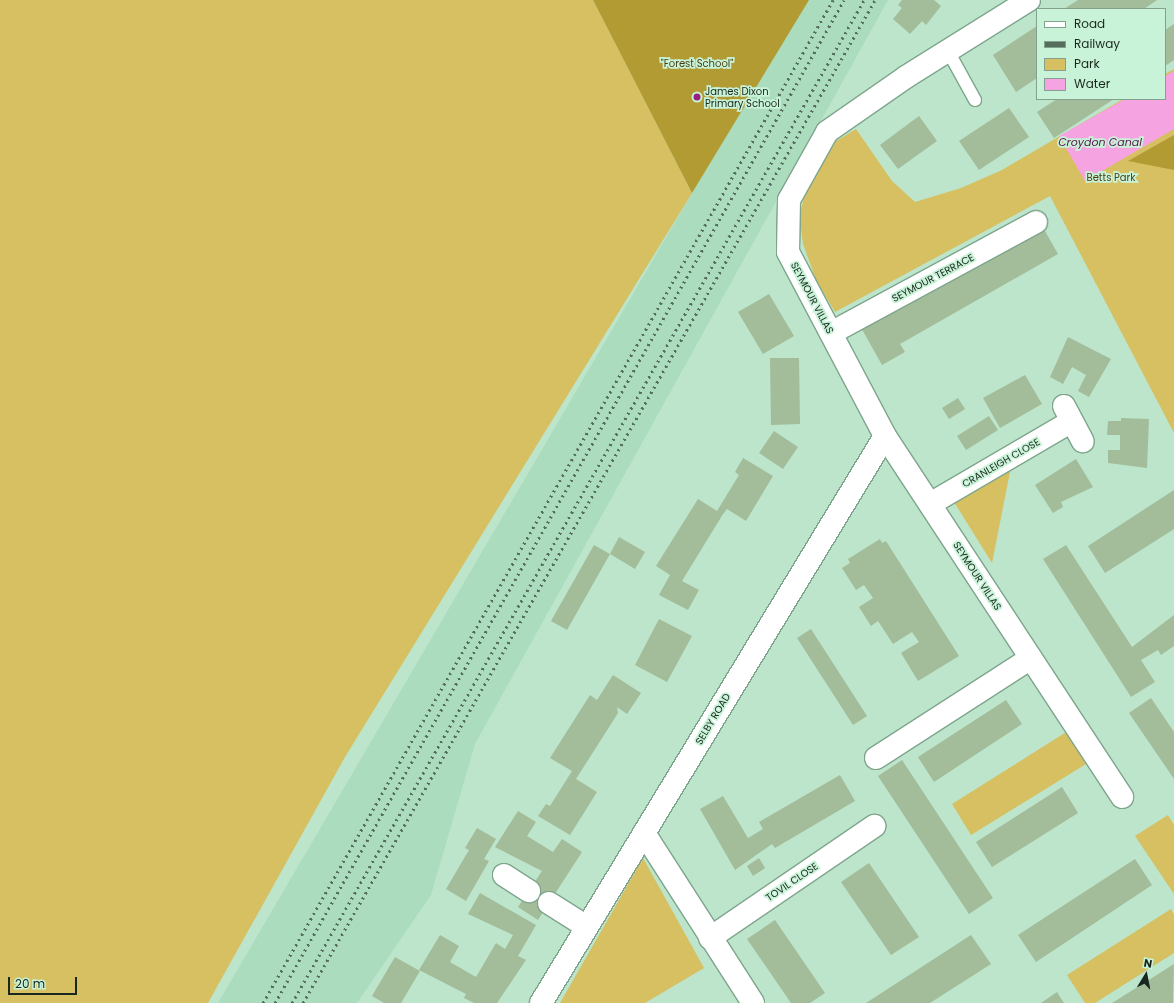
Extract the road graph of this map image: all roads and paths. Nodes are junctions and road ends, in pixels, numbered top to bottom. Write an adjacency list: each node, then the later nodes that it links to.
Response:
1 (1029, 0): 2 (street, SEYMOUR VILLAS)
2 (948, 52): 3 (lane); 5 (street, SEYMOUR VILLAS)
3 (975, 100)
4 (1036, 222): 5 (street, SEYMOUR TERRACE)
5 (830, 333): 6 (street, SEYMOUR VILLAS)
6 (885, 436): 8 (street, SEYMOUR VILLAS); 13 (street, SELBY ROAD)
7 (1083, 441): 8 (street, CRANLEIGH CLOSE)
8 (930, 504): 9 (street, SEYMOUR VILLAS)
9 (1031, 658): 10 (street); 11 (street, SEYMOUR VILLAS)
10 (876, 758)
11 (1122, 797)
12 (874, 826): 18 (street, TOVIL CLOSE)
13 (644, 833): 17 (street, SELBY ROAD); 18 (street)
14 (504, 875): 15 (street)
15 (529, 891)
16 (549, 903): 17 (street)
17 (587, 927): 19 (street, SELBY ROAD)
18 (710, 938): 20 (street)
19 (541, 1003)
20 (753, 1003)

